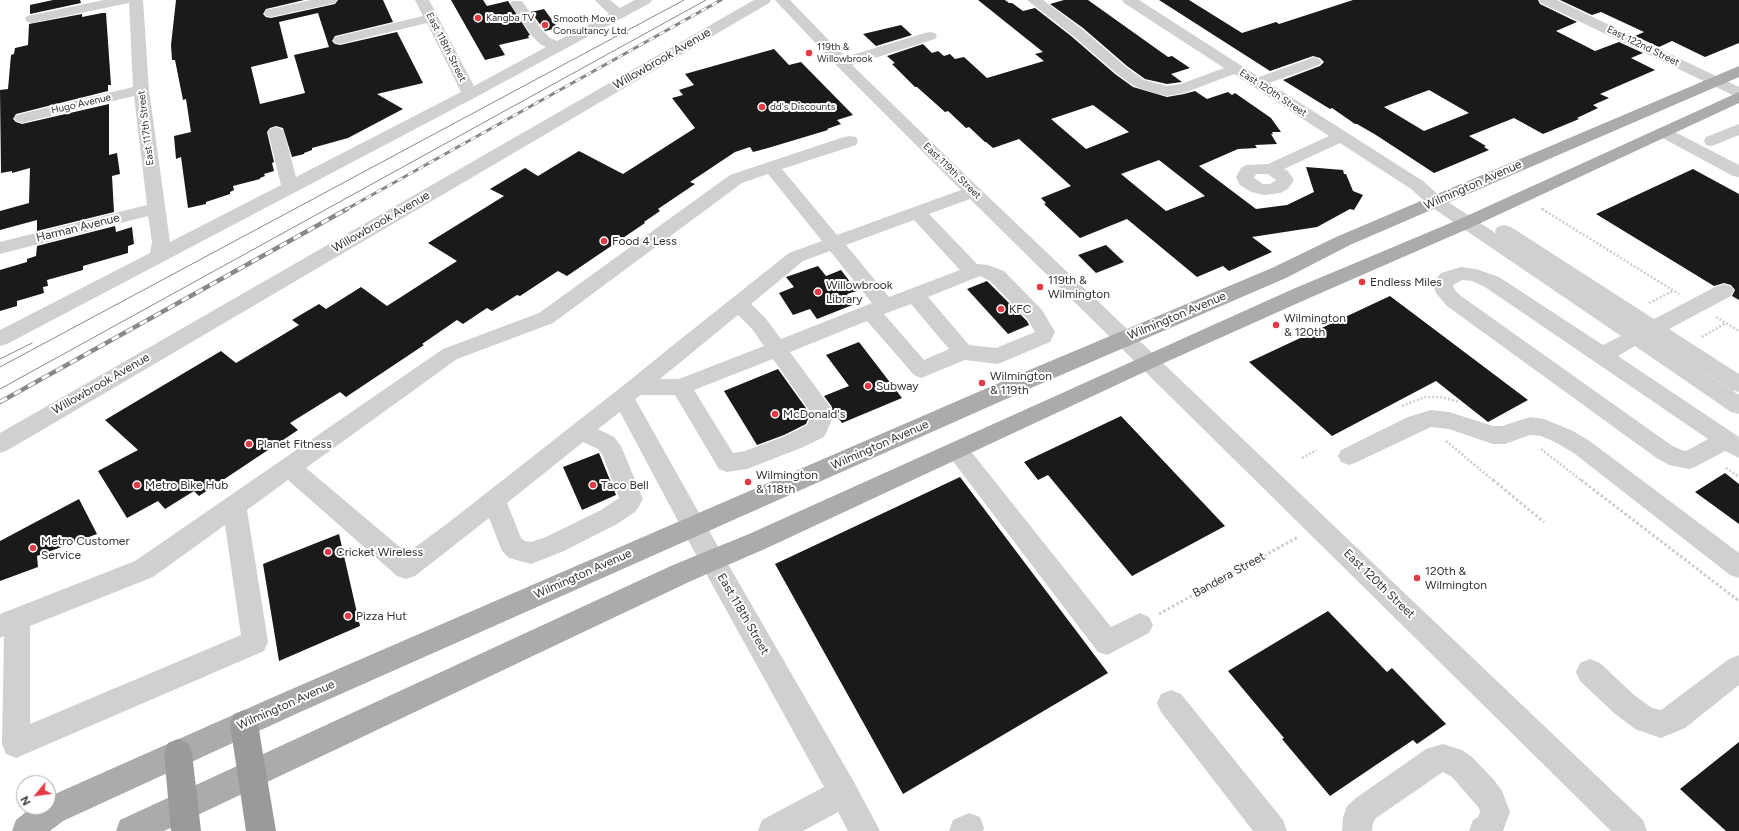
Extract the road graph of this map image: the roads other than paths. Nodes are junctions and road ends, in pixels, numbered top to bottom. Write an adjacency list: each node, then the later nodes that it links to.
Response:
1 (124, 0): 16 (street)
2 (136, 0): 26 (street, East 117th Street)
3 (330, 0): 13 (street)
4 (422, 0): 15 (street, East 118th Street)
5 (602, 0): 14 (street)
6 (645, 0): 14 (street)
7 (764, 0): 66 (street, Willowbrook Avenue)
8 (782, 0): 21 (street, East 119th Street)
9 (1034, 0): 22 (street)
10 (1129, 0): 22 (street, East 120th Street)
11 (1546, 0): 24 (street, East 122nd Street)
12 (517, 4): 19 (street)
13 (272, 13)
14 (619, 14): 19 (street)
15 (431, 18): 18 (street); 27 (street, East 118th Street)
16 (32, 19)
17 (930, 36): 21 (street)
18 (340, 40)
19 (557, 47): 27 (street)
20 (1314, 62): 25 (street)
21 (842, 63): 41 (street, East 119th Street)
22 (1235, 69): 25 (street, East 120th Street)
23 (1739, 71): 24 (main road, Wilmington Avenue)
24 (1715, 81): 28 (street, East 122nd Street); 42 (main road, Wilmington Avenue)
25 (1256, 83): 34 (street, East 120th Street)
26 (141, 90): 30 (street, Hugo Avenue); 43 (street, East 117th Street)
27 (470, 94): 40 (street)
28 (1739, 94)
29 (1739, 98): 33 (main road)
30 (22, 118)
31 (1739, 129): 36 (street)
32 (276, 132): 40 (street)
33 (1663, 132): 39 (street); 45 (main road)
34 (1340, 136): 38 (street); 42 (street, East 120th Street)
35 (850, 141): 37 (street)
36 (1712, 141)
37 (771, 167): 46 (street); 70 (street)
38 (1271, 169)
39 (1739, 172)
40 (291, 188): 48 (street)
41 (973, 192): 44 (street); 56 (street, East 119th Street)
42 (1444, 199): 45 (street, East 120th Street); 56 (main road, Wilmington Avenue)
43 (156, 208): 47 (street, Harman Avenue); 48 (street, East 117th Street)
44 (917, 212): 46 (street); 49 (street)
45 (1474, 219): 54 (street, East 120th Street); 60 (main road)
46 (834, 243): 52 (street); 53 (street)
47 (0, 248)
48 (159, 256): 55 (street)
49 (973, 272): 51 (street); 58 (street)
50 (1724, 291): 54 (street)
51 (923, 292): 53 (street); 58 (street)
52 (738, 304): 57 (street); 63 (street)
53 (878, 309): 57 (street); 58 (street)
54 (1644, 333): 59 (street); 61 (street); 64 (street)
55 (0, 339)
56 (1124, 339): 60 (street, East 120th Street); 73 (main road, Wilmington Avenue)
57 (779, 349): 62 (street); 62 (street)
58 (963, 352)
59 (1602, 356): 67 (street); 67 (street)
60 (1148, 362): 68 (main road); 94 (street, East 120th Street)
61 (1739, 384)
62 (681, 387): 63 (street)
63 (630, 392): 65 (street); 73 (street, East 118th Street)
64 (1739, 406)
65 (580, 431): 71 (street); 71 (street)
66 (0, 444)
67 (1732, 445)
68 (957, 450): 74 (main road); 77 (street)
69 (1349, 456): 75 (street)
70 (289, 467): 71 (street); 72 (street)
71 (494, 500)
72 (234, 506): 76 (street); 76 (street)
73 (694, 526): 74 (street, East 118th Street); 81 (main road, Wilmington Avenue)
74 (712, 560): 83 (main road); 84 (street, East 118th Street)
75 (1739, 567)
76 (9, 622)
77 (1140, 625)
78 (1739, 668): 79 (street)
79 (1590, 672)
80 (1171, 703): 92 (street)
81 (244, 724): 82 (main road, Wilmington Avenue); 83 (highway)
82 (178, 753): 85 (highway); 87 (main road, Wilmington Avenue)
83 (252, 775): 85 (main road); 89 (highway)
84 (844, 792): 90 (street); 91 (street, East 118th Street)
85 (185, 819): 88 (main road)
86 (1487, 829): 93 (street)
87 (27, 831)
88 (131, 831)
89 (261, 831)
90 (773, 831)
91 (865, 831)
92 (1272, 831)
93 (1356, 831)
94 (1632, 831)

